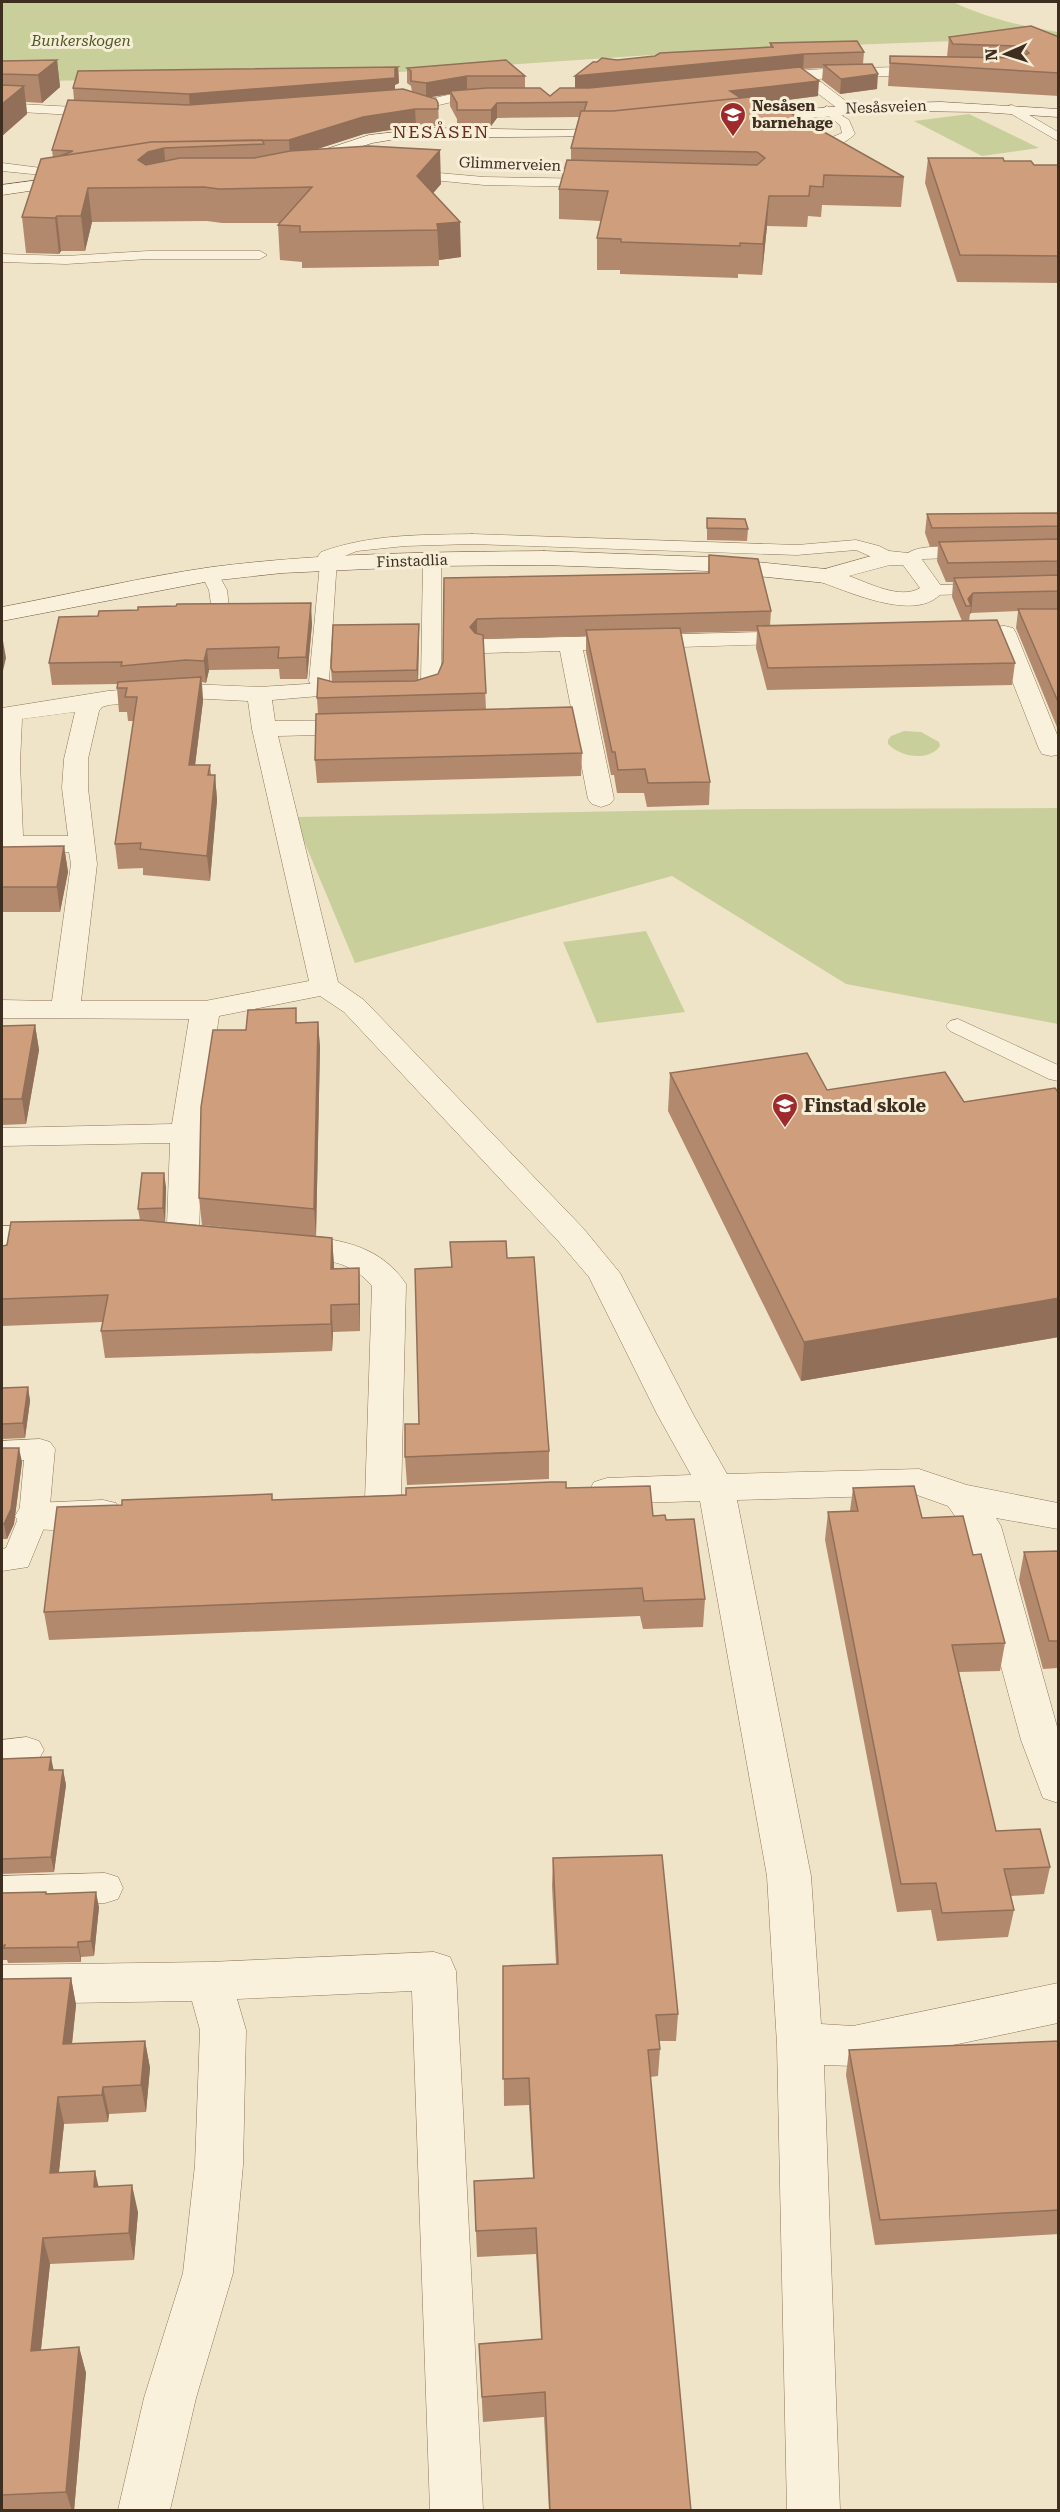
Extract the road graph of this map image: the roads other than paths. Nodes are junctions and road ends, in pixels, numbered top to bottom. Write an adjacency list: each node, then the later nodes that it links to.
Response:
1 (942, 66): 2 (street)
2 (803, 75): 3 (street); 6 (street)
3 (752, 80)
4 (510, 97): 13 (street)
5 (2, 107): 10 (street)
6 (846, 108): 7 (street, Nesåsveien); 8 (street, Nesåsveien)
7 (1012, 109): 9 (street, Nesåsveien); 14 (lane)
8 (827, 110): 11 (street, Nesåsveien); 15 (lane)
9 (1059, 113)
10 (127, 114)
11 (737, 120)
12 (636, 131): 13 (street)
13 (448, 132): 16 (street)
14 (1059, 137)
15 (815, 149)
16 (292, 164)
17 (2, 167): 20 (lane)
18 (391, 174): 21 (lane, Glimmerveien)
19 (95, 177): 20 (street)
20 (64, 183): 22 (street)
21 (615, 184)
22 (2, 190)
23 (260, 255): 24 (lane)
24 (2, 258)
25 (990, 553): 26 (lane)
26 (900, 559): 28 (lane); 30 (street, Finstadlia); 32 (street)
27 (432, 560): 28 (street, Finstadlia); 30 (street, Finstadlia); 42 (lane)
28 (329, 564): 29 (street, Finstadlia); 41 (lane)
29 (210, 574): 33 (street, Finstadlia); 34 (lane)
30 (826, 576): 32 (street, Finstadlia)
31 (1059, 587): 32 (lane)
32 (937, 608): 35 (street); 36 (street)
33 (2, 614)
34 (166, 614)
35 (1024, 619)
36 (981, 634): 37 (street); 51 (street)
37 (933, 635)
38 (828, 638): 39 (street)
39 (570, 644): 40 (street); 47 (street)
40 (484, 646)
41 (323, 690): 43 (street); 44 (lane)
42 (392, 693)
43 (259, 694): 45 (street); 50 (street)
44 (369, 694)
45 (93, 702): 46 (street); 54 (street)
46 (6, 714): 53 (street)
47 (585, 720): 48 (street); 52 (street)
48 (501, 722)
49 (382, 726): 50 (street)
50 (264, 729): 55 (street)
51 (1051, 749)
52 (601, 799)
53 (6, 844): 54 (street)
54 (82, 844): 57 (street)
55 (325, 986): 58 (street); 70 (street)
56 (2, 1009): 57 (street)
57 (65, 1009): 58 (street)
58 (205, 1010): 61 (street)
59 (958, 1026): 60 (lane)
60 (1059, 1074)
61 (186, 1133): 62 (street); 66 (street)
62 (2, 1137)
63 (81, 1234): 65 (street)
64 (122, 1234): 66 (street)
65 (2, 1236)
66 (183, 1236): 67 (street)
67 (216, 1239)
68 (261, 1243): 73 (street)
69 (2, 1451): 75 (lane)
70 (716, 1487): 71 (street); 72 (street); 84 (street)
71 (573, 1492)
72 (961, 1497): 76 (street); 78 (street)
73 (419, 1498)
74 (139, 1511): 75 (street)
75 (34, 1516): 77 (lane)
76 (1059, 1516)
77 (2, 1560)
78 (1059, 1786)
79 (105, 1888): 80 (lane)
80 (2, 1891)
81 (209, 1981): 82 (street); 85 (street); 86 (street)
82 (2, 1984)
83 (1059, 2003): 84 (street)
84 (800, 2044): 87 (street)
85 (144, 2511)
86 (457, 2511)
87 (814, 2511)

